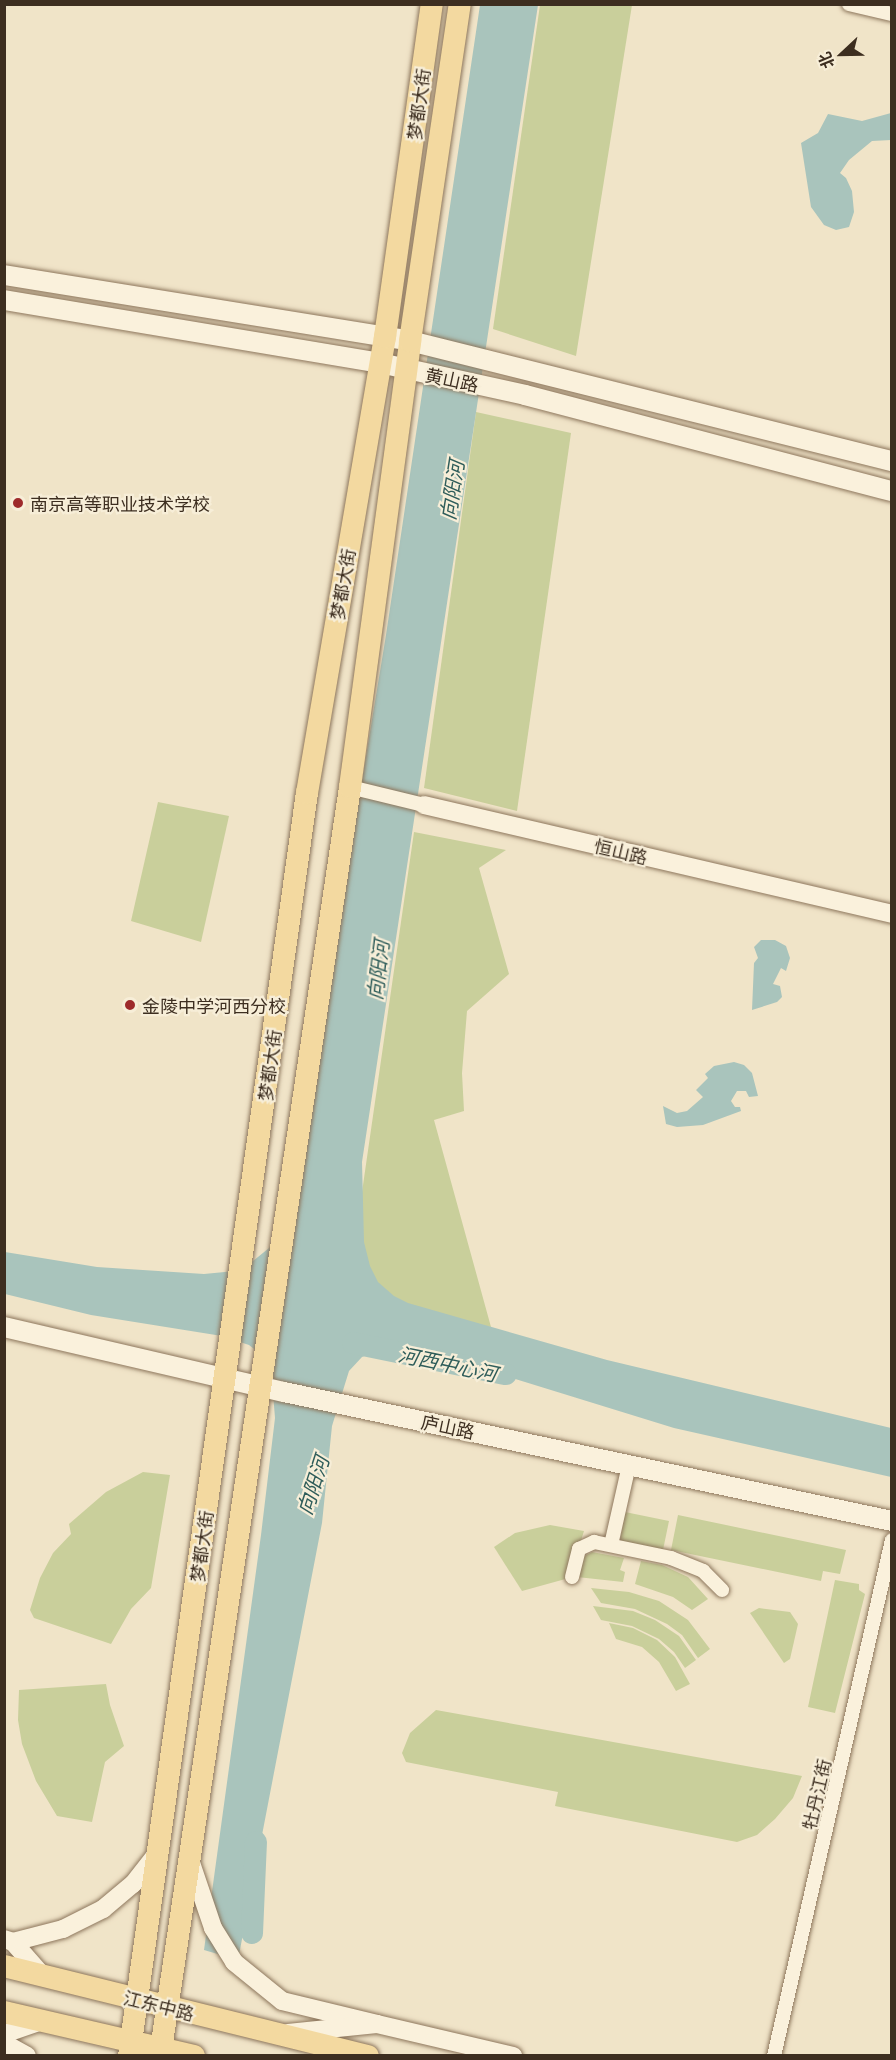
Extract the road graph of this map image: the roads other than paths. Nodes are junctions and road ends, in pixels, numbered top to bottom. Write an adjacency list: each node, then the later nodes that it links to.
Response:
1 (432, 4): 7 (main road, 梦都大街)
2 (460, 4): 8 (main road, 梦都大街)
3 (849, 4): 4 (street)
4 (891, 14)
5 (4, 275): 7 (main road, 黄山路)
6 (4, 300): 9 (main road, 黄山路)
7 (385, 337): 8 (main road, 黄山路); 9 (main road, 梦都大街)
8 (410, 341): 10 (main road, 梦都大街); 11 (main road, 黄山路)
9 (380, 363): 10 (main road, 黄山路); 17 (main road, 梦都大街)
10 (407, 370): 12 (main road, 黄山路); 13 (main road, 梦都大街)
11 (891, 461)
12 (891, 491)
13 (350, 787): 14 (street, 恒山路); 18 (main road, 梦都大街)
14 (424, 805): 15 (street, 恒山路)
15 (891, 914)
16 (4, 1327): 17 (main road, 庐山路)
17 (226, 1369): 18 (main road, 庐山路); 25 (main road, 梦都大街)
18 (262, 1378): 19 (main road, 庐山路); 26 (main road, 梦都大街)
19 (629, 1465): 20 (main road, 庐山路); 22 (street)
20 (891, 1521)
21 (891, 1540): 44 (street, 牡丹江街)
22 (611, 1545): 23 (street); 24 (street)
23 (572, 1577)
24 (722, 1590)
25 (159, 1851): 27 (street); 30 (main road, 梦都大街)
26 (190, 1860): 31 (main road, 梦都大街); 34 (street)
27 (9, 1940): 29 (street)
28 (4, 1966): 29 (main road, 江东中路)
29 (42, 1975): 30 (main road, 江东中路)
30 (136, 1999): 31 (main road, 江东中路); 38 (main road, 梦都大街)
31 (168, 2008): 36 (main road, 江东中路); 39 (main road, 梦都大街)
32 (4, 2012): 33 (main road)
33 (42, 2021): 35 (street); 38 (main road)
34 (377, 2024): 36 (street, 江东中路); 43 (street, 江东中路)
35 (4, 2034)
36 (276, 2034): 42 (main road, 江东中路)
37 (4, 2043): 40 (street)
38 (129, 2049): 39 (main road)
39 (160, 2052): 41 (main road)
40 (27, 2055)
41 (194, 2055)
42 (368, 2055)
43 (513, 2055)
44 (774, 2055)

